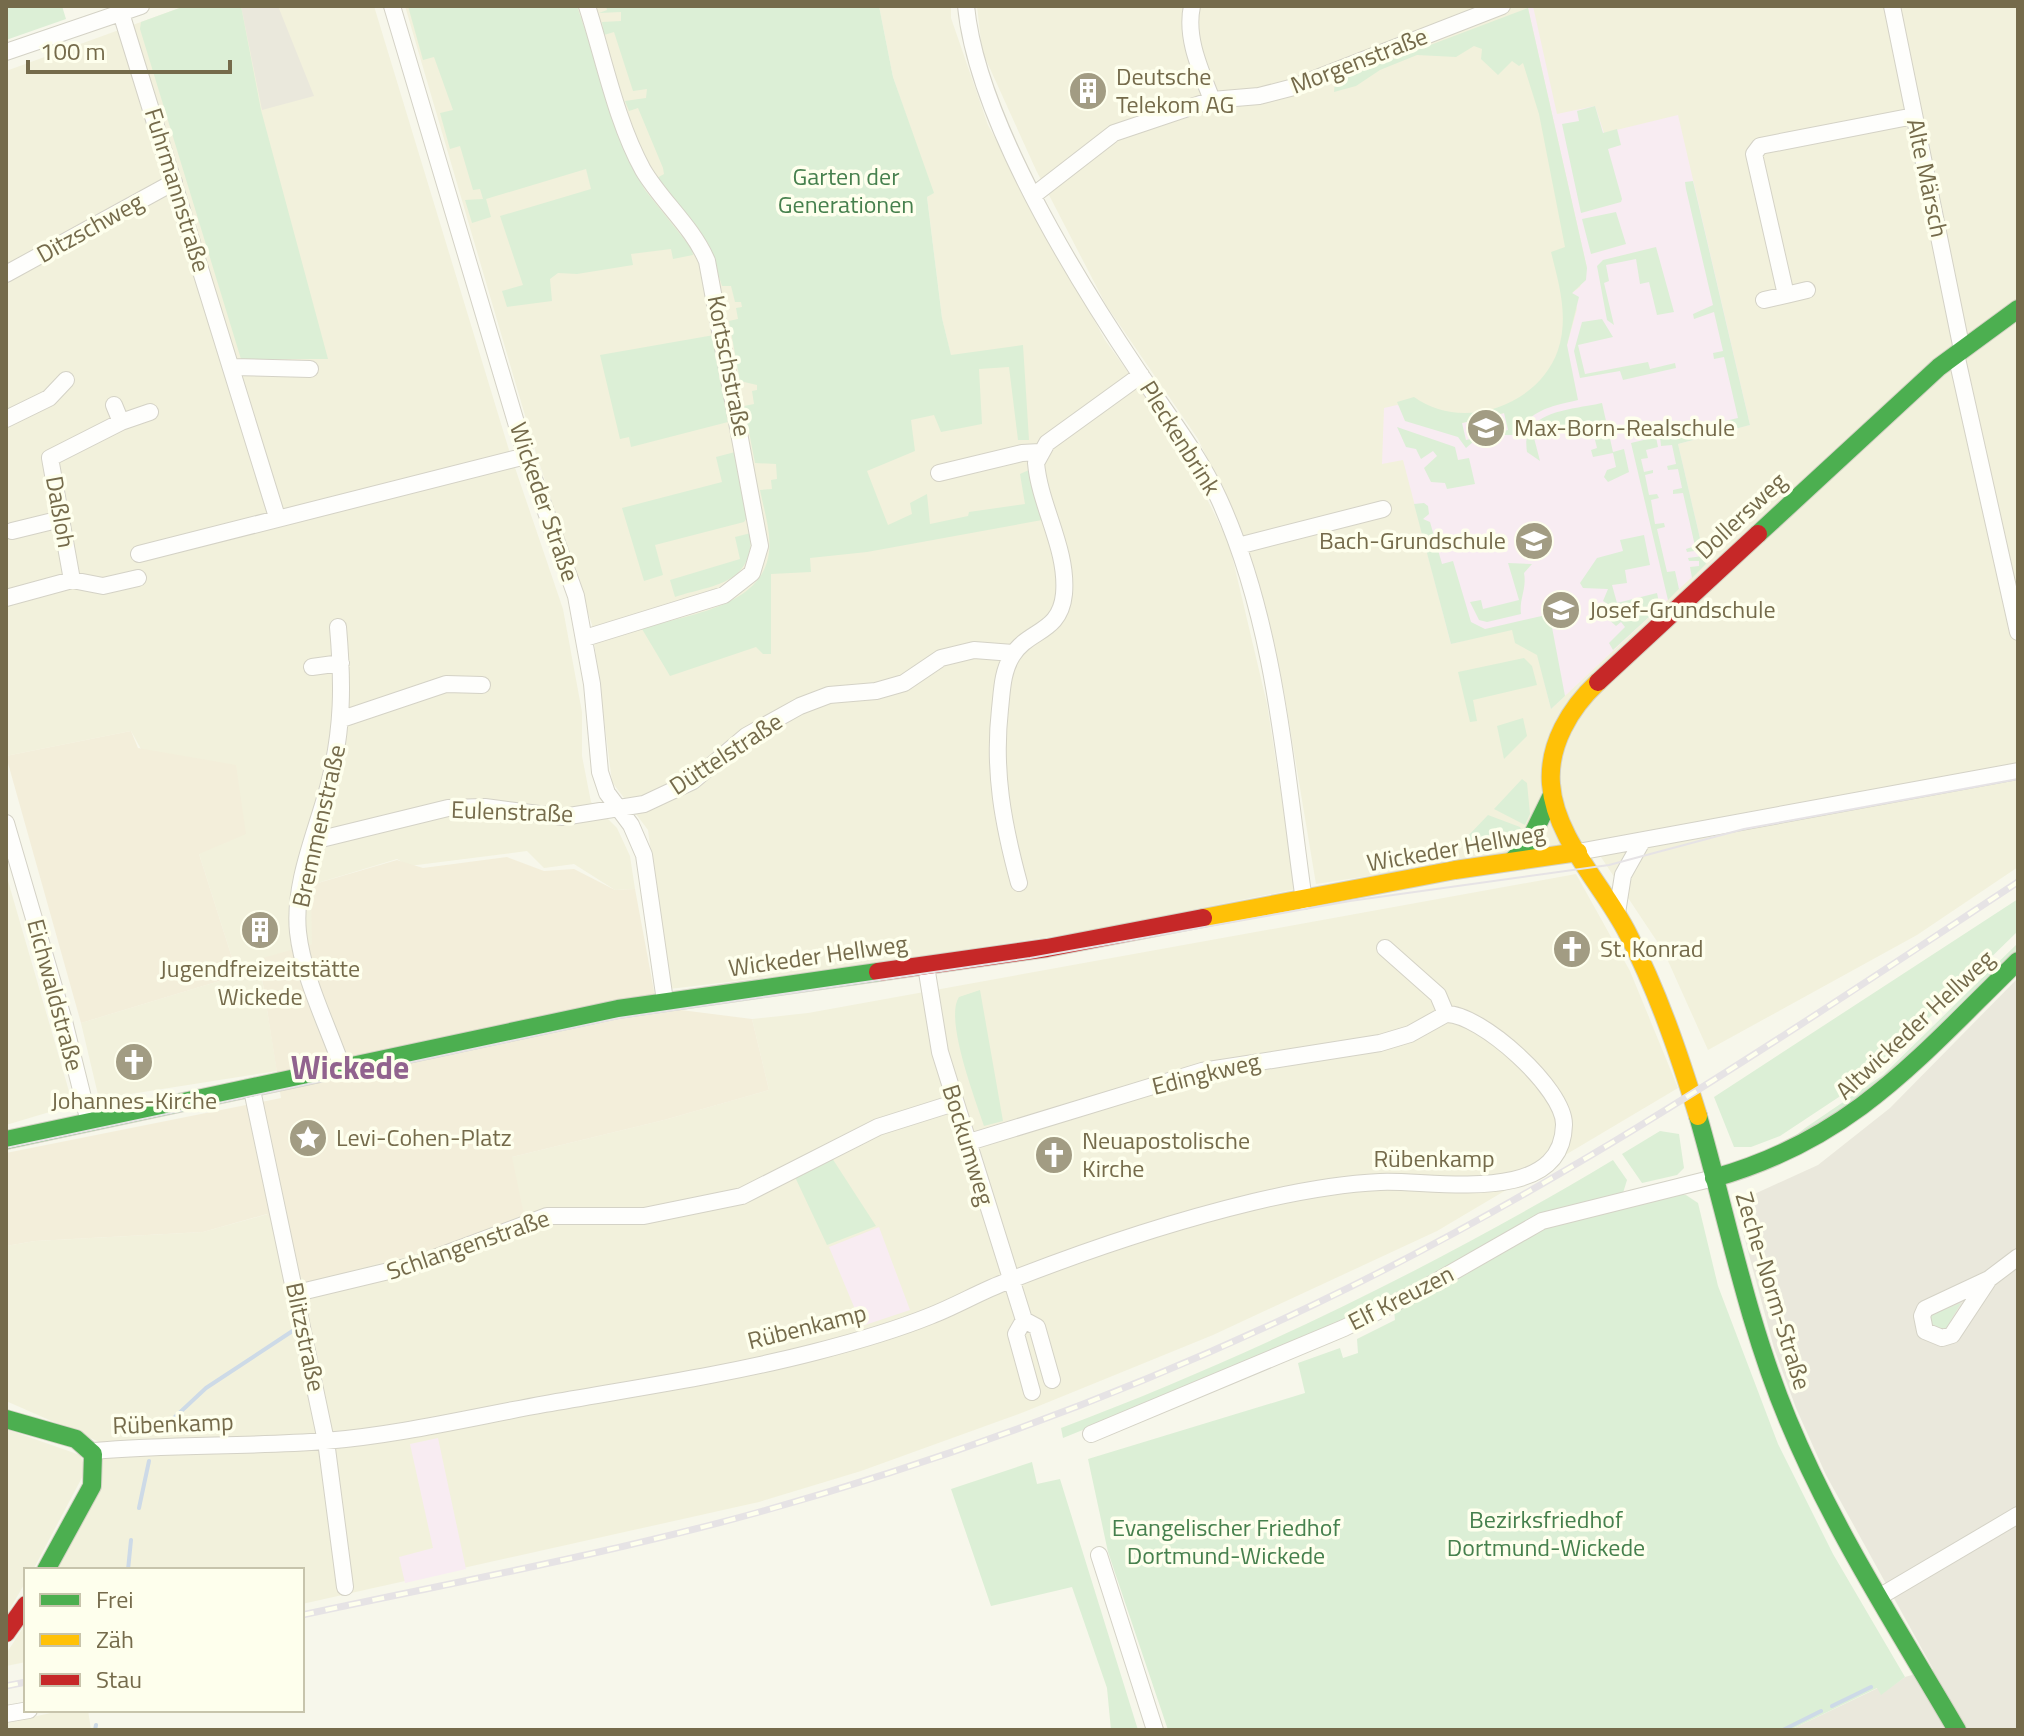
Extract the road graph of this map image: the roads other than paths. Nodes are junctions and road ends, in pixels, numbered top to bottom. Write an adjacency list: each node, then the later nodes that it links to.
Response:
1 (141, 6): 8 (street)
2 (392, 6): 29 (street, Wickeder Straße)
3 (587, 6): 42 (street, Kortschstraße)
4 (966, 6): 13 (street, Pleckenbrink)
5 (1192, 6): 10 (street)
6 (1502, 6): 10 (street, Morgenstraße)
7 (1892, 6): 11 (street, Alte Märsch)
8 (121, 13): 9 (street); 12 (street, Fuhrmannstraße)
9 (6, 52)
10 (1212, 100): 13 (street, Morgenstraße)
11 (1914, 116): 16 (street); 19 (street, Alte Märsch)
12 (174, 182): 14 (street, Ditzschweg); 20 (street, Fuhrmannstraße)
13 (1034, 195): 22 (street, Pleckenbrink)
14 (6, 274)
15 (1807, 290): 16 (street)
16 (1786, 295): 17 (street)
17 (1764, 300)
18 (2018, 309): 19 (main road, Dollersweg)
19 (1959, 352): 41 (street, Alte Märsch); 49 (main road, Dollersweg)
20 (232, 367): 21 (street); 32 (street, Fuhrmannstraße)
21 (310, 369)
22 (1141, 375): 28 (street); 35 (street, Pleckenbrink)
23 (66, 380): 26 (street)
24 (114, 405): 27 (street)
25 (150, 412): 27 (street, Daßloh)
26 (6, 419)
27 (121, 422): 33 (street, Daßloh)
28 (1040, 452): 30 (street); 43 (street)
29 (526, 456): 32 (street); 42 (street, Wickeder Straße)
30 (939, 473)
31 (1383, 509): 35 (street)
32 (277, 517): 36 (street)
33 (61, 519): 34 (street); 38 (street, Daßloh)
34 (12, 531)
35 (1238, 546): 57 (street, Pleckenbrink)
36 (139, 554)
37 (138, 578): 38 (street, Daßloh)
38 (72, 580): 39 (street, Daßloh)
39 (6, 598)
40 (338, 627): 44 (street, Bremmenstraße)
41 (2018, 632)
42 (585, 638): 50 (street, Wickeder Straße)
43 (1013, 653): 50 (street, Düttelstraße); 56 (street)
44 (341, 663): 45 (street); 47 (street, Bremmenstraße)
45 (312, 667)
46 (482, 685): 47 (street, Bremmenstraße)
47 (342, 719): 52 (street, Bremmenstraße)
48 (2018, 771): 53 (street, Wickeder Hellweg)
49 (1552, 795): 54 (main road, Dollersweg); 55 (main road, Dollersweg)
50 (619, 810): 52 (street, Eulenstraße); 62 (street, Wickeder Straße)
51 (6, 823): 67 (street, Eichwaldstraße)
52 (313, 841): 64 (street, Bremmenstraße)
53 (1641, 843): 54 (street, Wickeder Hellweg); 58 (street)
54 (1578, 852): 55 (main road, Wickeder Hellweg); 58 (main road, Zeche-Norm-Straße)
55 (1512, 861): 57 (main road, Wickeder Hellweg)
56 (1019, 883)
57 (1304, 901): 61 (main road, Wickeder Hellweg)
58 (1617, 913): 70 (main road, Zeche-Norm-Straße)
59 (1385, 948): 63 (street)
60 (2018, 961): 70 (main road, Altwickeder Hellweg)
61 (926, 966): 62 (main road, Wickeder Hellweg); 66 (street, Bockumweg)
62 (665, 1001): 64 (main road, Wickeder Hellweg)
63 (1446, 1014): 69 (street, Edingkweg); 73 (street, Rübenkamp)
64 (343, 1070): 65 (main road, Wickeder Hellweg)
65 (252, 1090): 67 (main road, Wickeder Hellweg); 74 (street, Blitzstraße)
66 (954, 1103): 69 (street, Bockumweg); 74 (street, Schlangenstraße)
67 (89, 1122): 68 (main road, Wickeder Hellweg)
68 (6, 1140)
69 (966, 1143): 73 (street, Bockumweg)
70 (1714, 1178): 79 (street, Elf Kreuzen); 86 (main road, Zeche-Norm-Straße)
71 (2018, 1257): 72 (street)
72 (1989, 1279)
73 (1010, 1280): 75 (street, Bockumweg); 80 (street, Rübenkamp)
74 (297, 1293): 80 (street, Blitzstraße)
75 (1024, 1320): 76 (street, Bockumweg); 77 (street, Bockumweg)
76 (1052, 1380)
77 (1032, 1392)
78 (6, 1419): 81 (main road, Rübenkamp)
79 (1091, 1434)
80 (326, 1441): 81 (street, Rübenkamp); 85 (street, Blitzstraße)
81 (94, 1451): 84 (main road)
82 (2018, 1515): 86 (street)
83 (1099, 1555): 89 (street)
84 (47, 1568)
85 (345, 1587)
86 (1879, 1597): 90 (main road, Zeche-Norm-Straße)
87 (24, 1608): 88 (main road)
88 (6, 1633)
89 (1155, 1730)
90 (1957, 1730)

